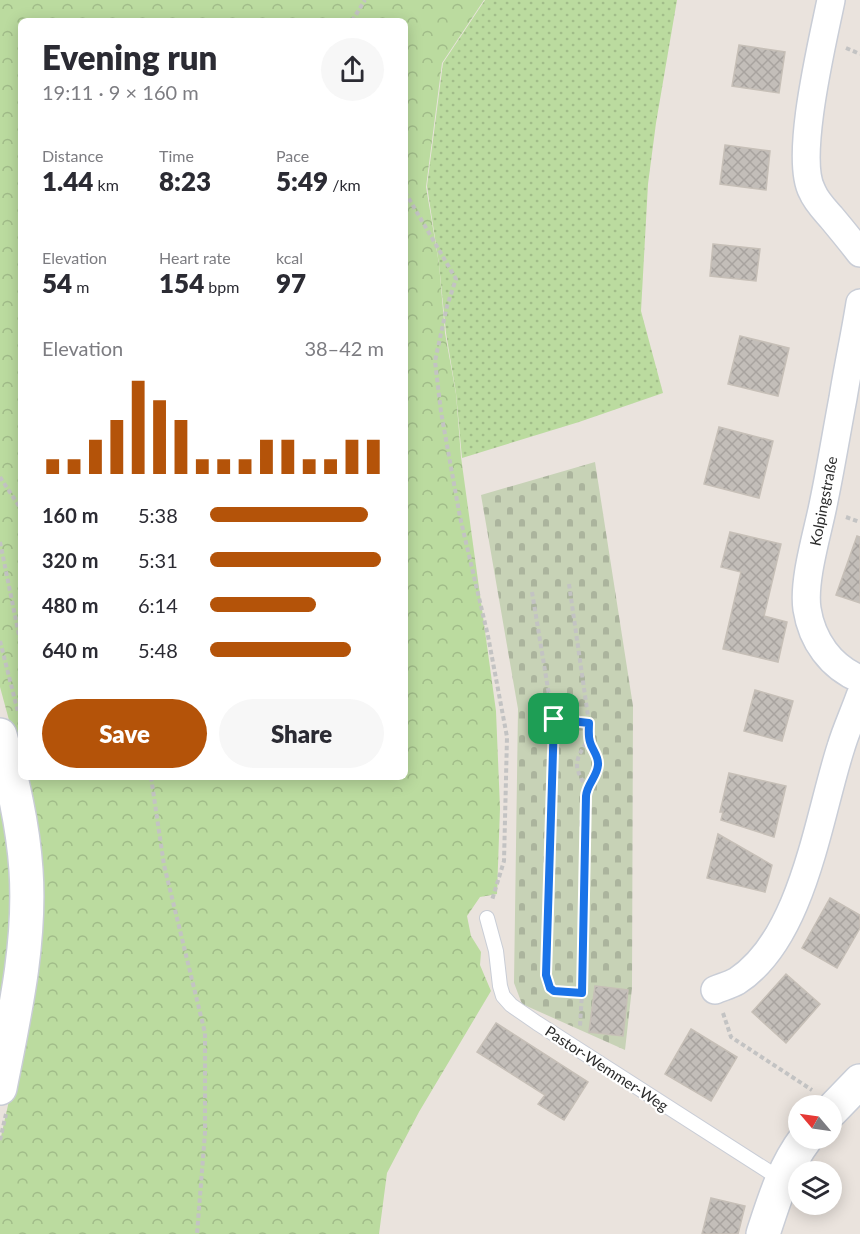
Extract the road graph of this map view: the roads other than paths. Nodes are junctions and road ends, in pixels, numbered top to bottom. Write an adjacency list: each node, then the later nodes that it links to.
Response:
1 (831, 0): 2 (street)
2 (860, 253)
3 (860, 303): 4 (street, Kolpingstraße)
4 (860, 679)
5 (860, 696): 8 (street)
6 (10, 726): 10 (main road)
7 (486, 918): 13 (lane, Pastor-Wemmer-Weg)
8 (715, 990)
9 (860, 1081): 11 (main road)
10 (0, 1088)
11 (842, 1100)
12 (798, 1149): 13 (main road)
13 (782, 1180): 14 (main road)
14 (763, 1234)

